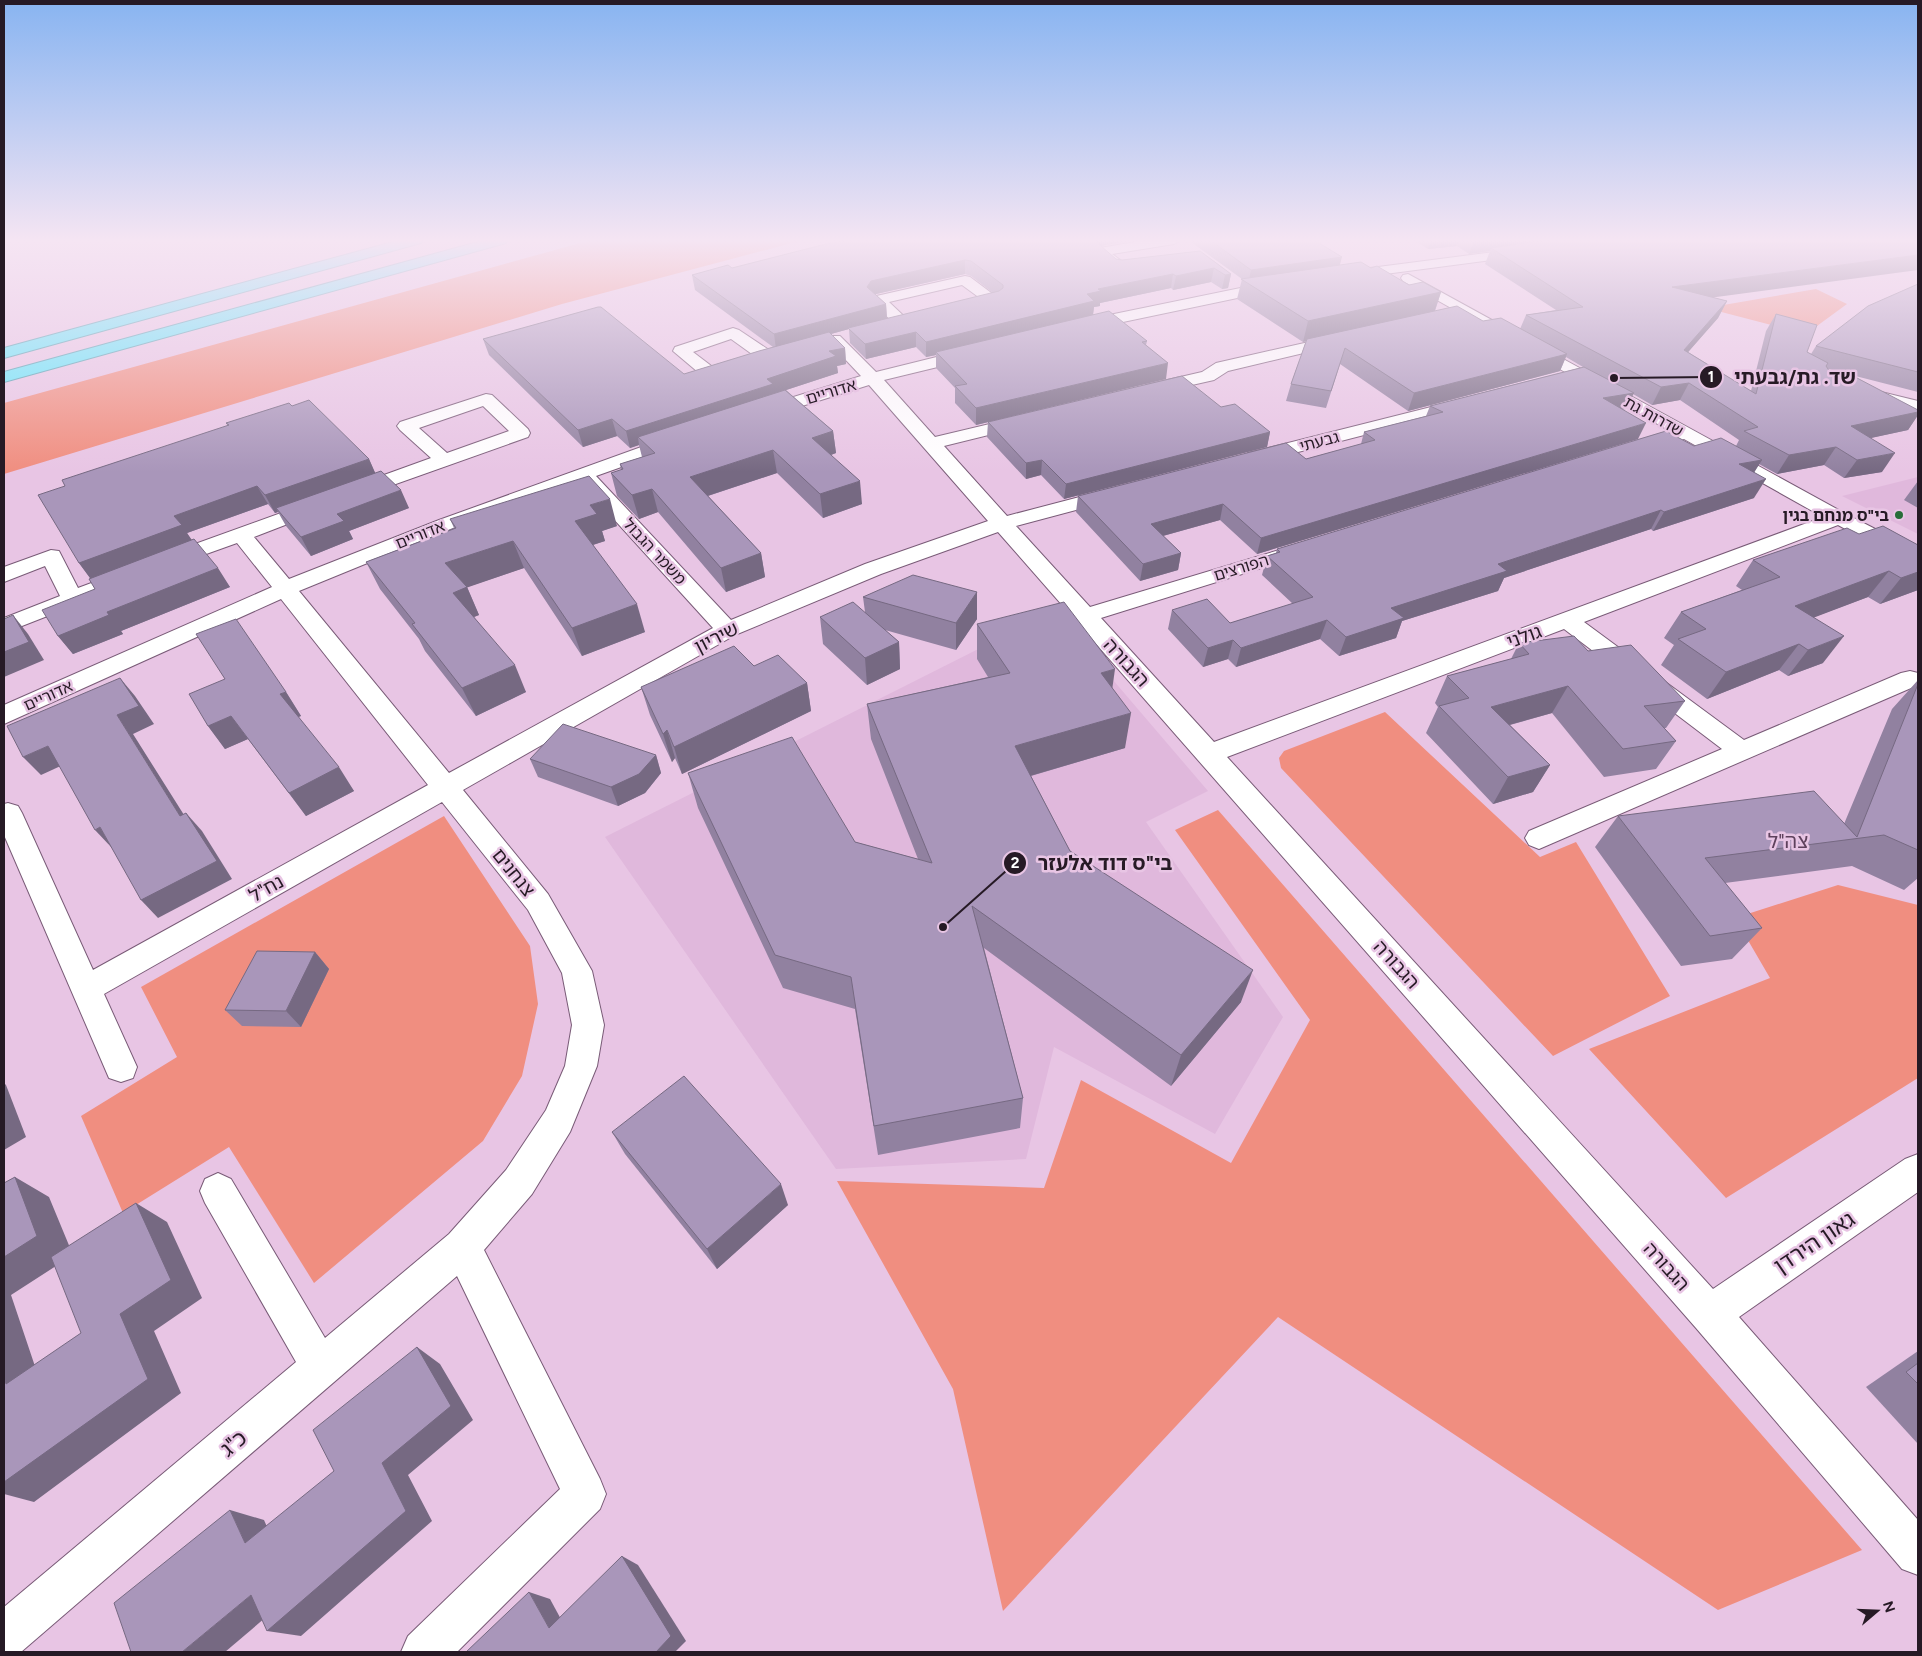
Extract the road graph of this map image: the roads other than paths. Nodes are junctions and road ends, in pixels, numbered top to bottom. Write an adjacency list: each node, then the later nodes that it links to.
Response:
1 (134, 317): 18 (highway)
2 (221, 317): 21 (highway)
3 (897, 317): 9 (street)
4 (919, 317): 9 (street)
5 (1111, 317): 11 (street)
6 (1443, 317): 8 (street)
7 (1477, 317): 20 (street, שדרות גת)
8 (1440, 318)
9 (901, 321): 10 (street)
10 (882, 326)
11 (1061, 330)
12 (853, 334): 14 (street)
13 (1356, 337): 25 (street)
14 (834, 339): 15 (street); 22 (street, הגבורה)
15 (815, 344)
16 (995, 347): 22 (street, אדוריים)
17 (787, 352): 19 (street)
18 (4, 353)
19 (769, 358)
20 (1579, 374): 23 (street); 30 (street, שדרות גת)
21 (4, 377)
22 (872, 378): 28 (street, אדוריים); 32 (street, הגבורה)
23 (1550, 381)
24 (1854, 390): 27 (street)
25 (1140, 392)
26 (1484, 398): 35 (street, גבעתי)
27 (1918, 406)
28 (751, 416)
29 (1035, 418): 32 (street)
30 (1684, 432): 33 (street); 38 (street, שדרות גת)
31 (695, 435): 36 (street, אדוריים)
32 (929, 444): 39 (street, הגבורה)
33 (1619, 453)
34 (443, 460): 34 (street); 40 (street)
35 (1237, 462)
36 (582, 473): 44 (street, אדוריים); 49 (street, משמר הגבול)
37 (1134, 489): 39 (street)
38 (1839, 518): 42 (street, שדרות גת); 47 (street, גולני)
39 (1002, 523): 46 (street, הגבורה); 49 (street, שיריון)
40 (241, 534): 44 (street, צנחנים); 45 (street)
41 (1320, 544): 46 (street, הפורצים)
42 (1918, 559)
43 (4, 575): 45 (street)
44 (286, 589): 51 (street, אדוריים); 54 (street, צנחנים)
45 (72, 598): 48 (street)
46 (1085, 616): 53 (street, הגבורה)
47 (1567, 620): 52 (street); 53 (street, גולני)
48 (4, 626)
49 (727, 630): 54 (street, שיריון)
50 (1910, 679): 52 (street)
51 (4, 715)
52 (1742, 751): 56 (street)
53 (1209, 754): 62 (street, הגבורה)
54 (447, 788): 57 (street, נח"ל); 61 (street, צנחנים)
55 (8, 812): 57 (street)
56 (1540, 838)
57 (86, 989): 58 (street)
58 (121, 1067)
59 (1918, 1171): 62 (street, גאון הירדן)
60 (218, 1192): 63 (street)
61 (462, 1247): 63 (street, כ"ג); 66 (street)
62 (1710, 1314): 64 (street, הגבורה)
63 (321, 1368): 65 (street, כ"ג)
64 (1918, 1553)
65 (4, 1637)
66 (424, 1652)

